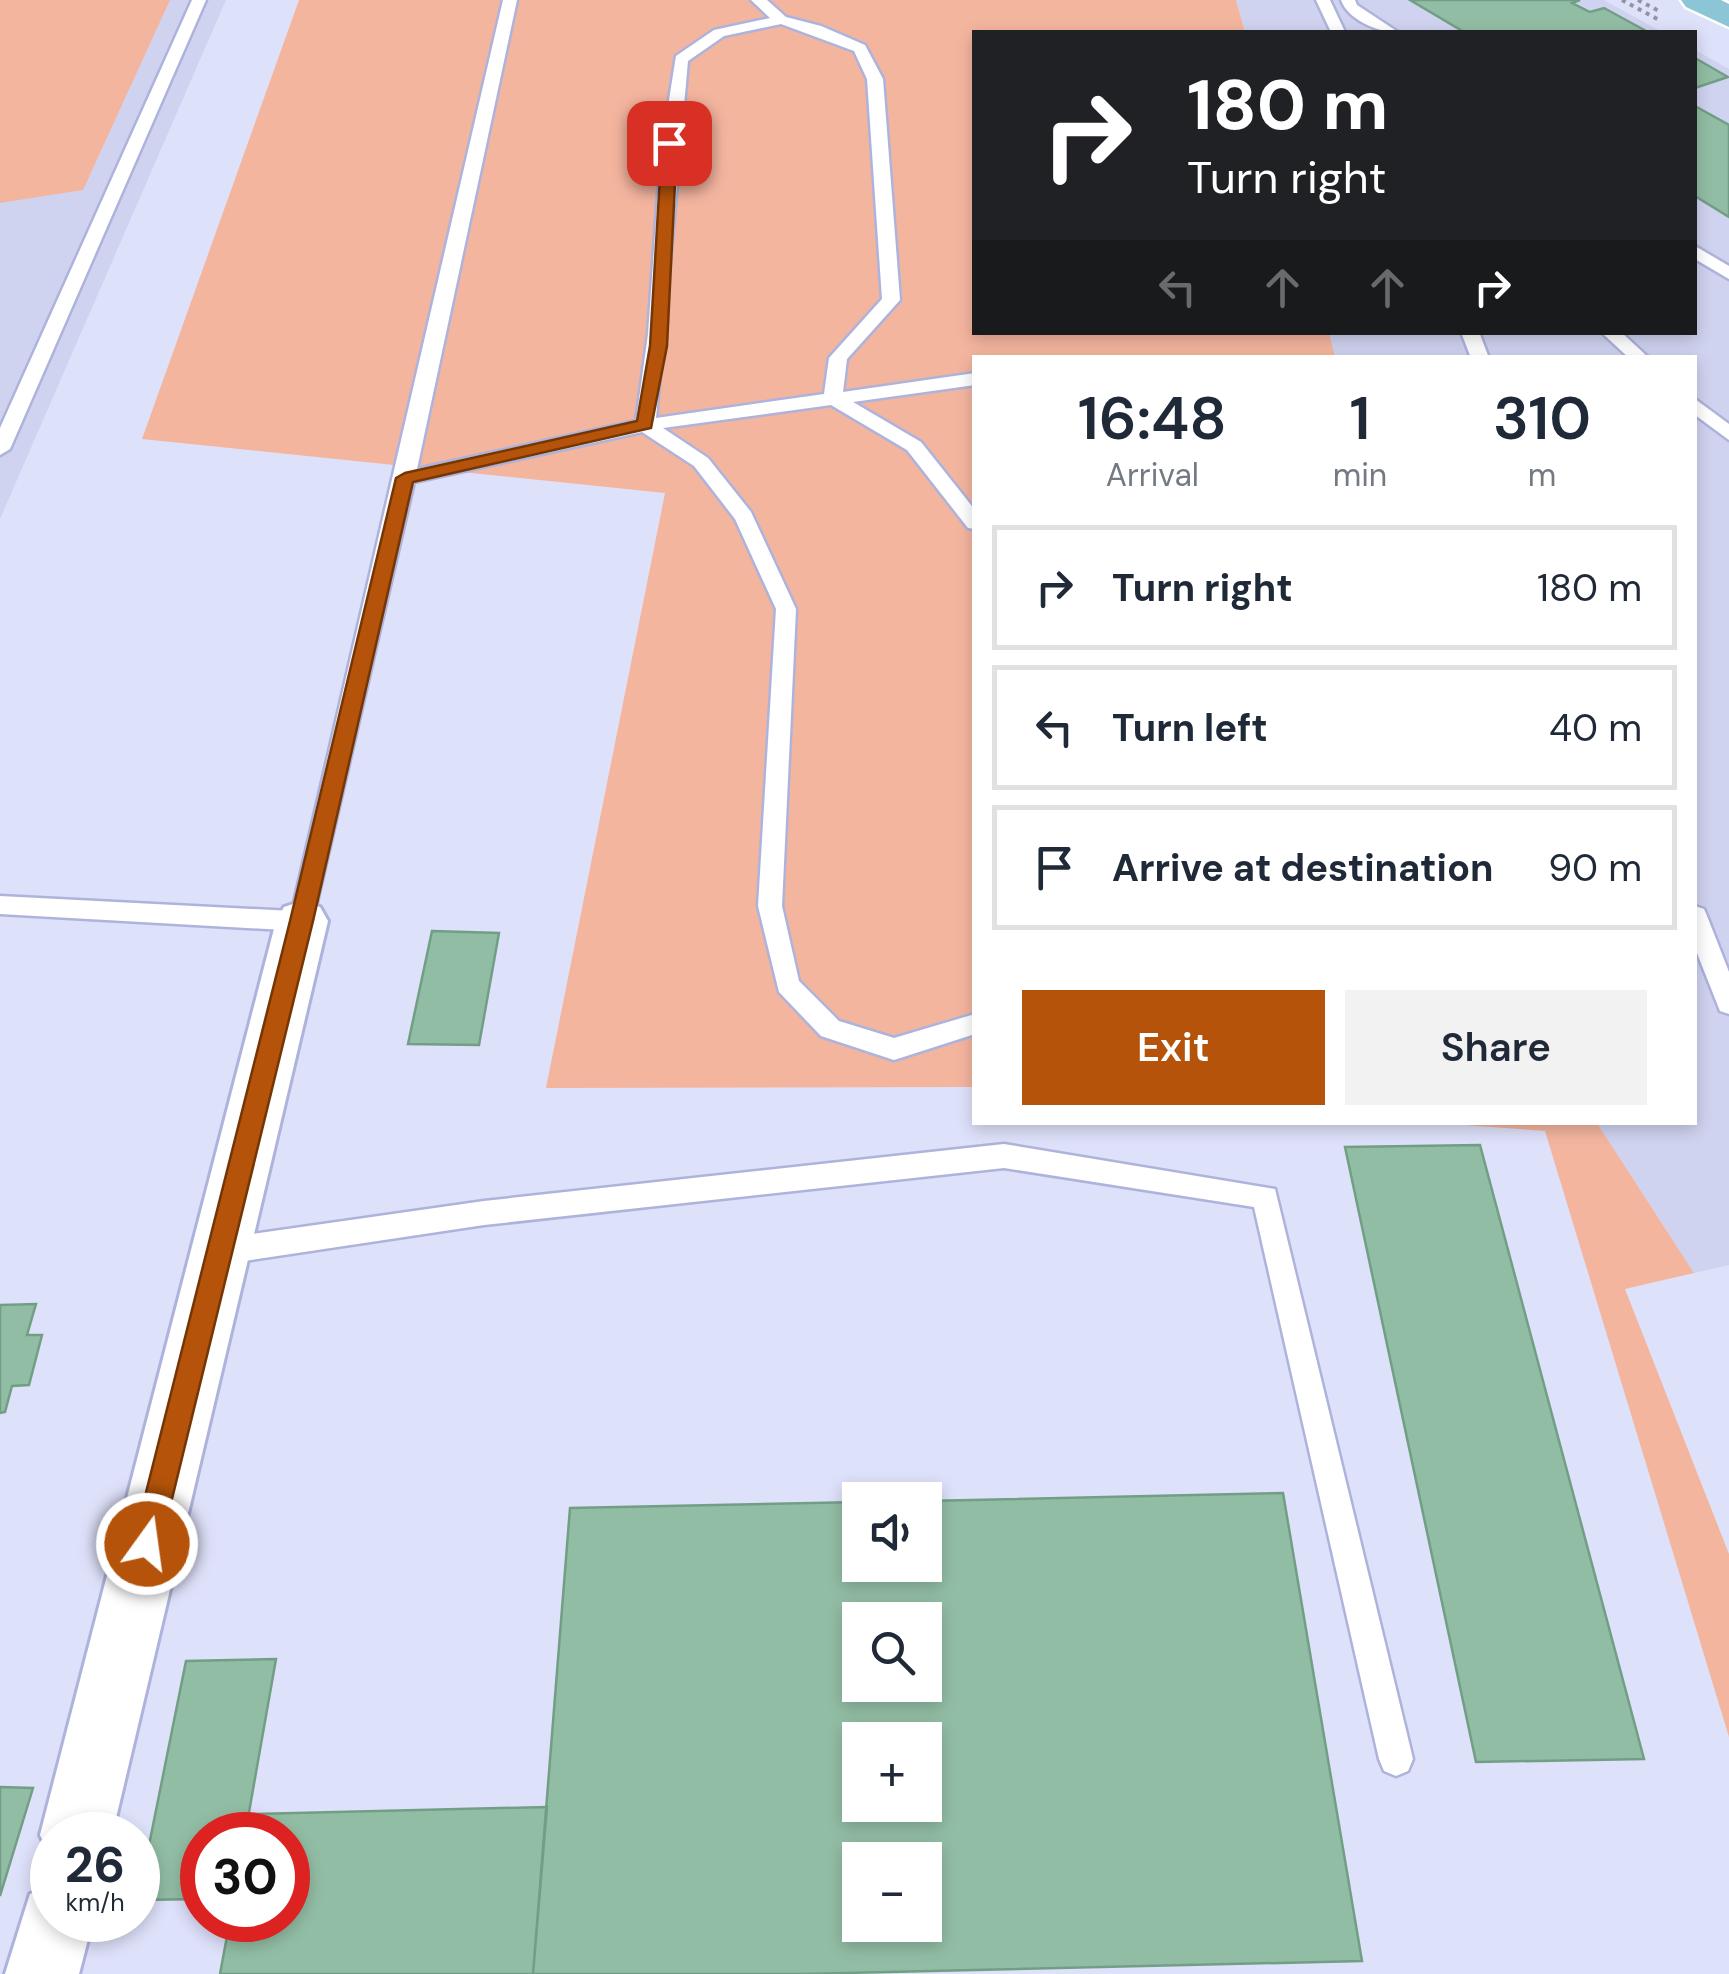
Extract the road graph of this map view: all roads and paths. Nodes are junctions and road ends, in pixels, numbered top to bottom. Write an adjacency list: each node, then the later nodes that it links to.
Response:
1 (199, 0): 24 (lane)
2 (510, 0): 25 (lane)
3 (758, 0): 11 (lane)
4 (1322, 0): 13 (lane)
5 (1348, 0): 14 (lane)
6 (1622, 0): 12 (path)
7 (1638, 0): 9 (path)
8 (1696, 0): 10 (main road)
9 (1653, 8)
10 (1729, 17)
11 (781, 20): 20 (lane); 22 (lane)
12 (1667, 24)
13 (1337, 30)
14 (1388, 30)
15 (1697, 252): 16 (lane)
16 (1729, 274)
17 (1613, 335): 18 (lane)
18 (1637, 355)
19 (972, 379): 20 (lane)
20 (834, 398): 22 (lane); 26 (lane)
21 (1697, 407): 23 (lane)
22 (645, 425): 25 (lane); 31 (lane)
23 (1729, 434)
24 (0, 449)
25 (405, 478): 28 (lane)
26 (972, 519)
27 (0, 905): 28 (lane)
28 (302, 921): 32 (street)
29 (1697, 921): 30 (lane)
30 (1729, 1004)
31 (972, 1025)
32 (218, 1252): 33 (lane); 34 (street)
33 (1396, 1759)
34 (82, 1812)
35 (50, 1942): 36 (street)
36 (42, 1974)

